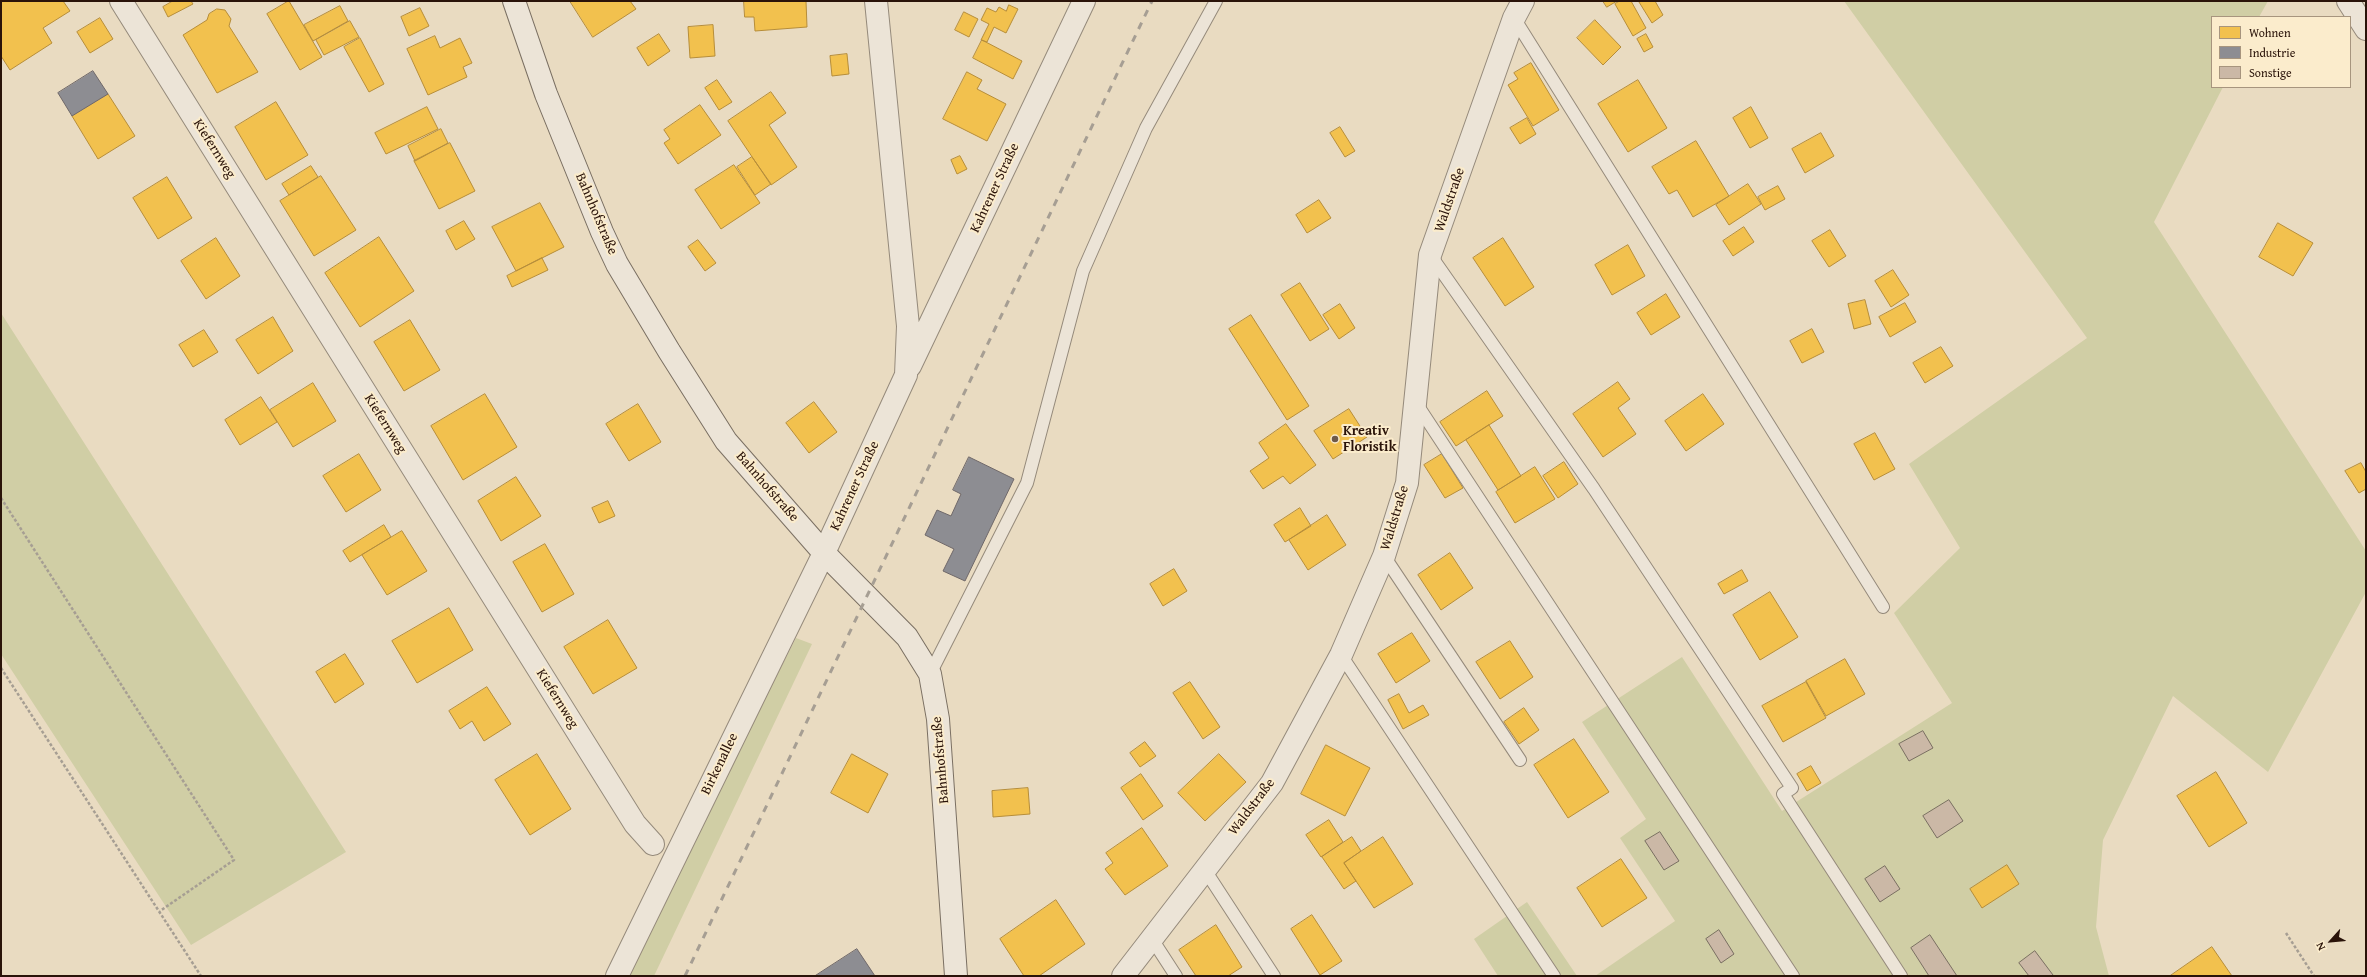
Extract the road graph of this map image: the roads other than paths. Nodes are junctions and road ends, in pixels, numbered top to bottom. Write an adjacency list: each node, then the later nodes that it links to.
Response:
1 (121, 1): 18 (street, Kiefernweg)
2 (514, 1): 12 (street, Bahnhofstraße)
3 (876, 1): 10 (street, Kahrener Straße)
4 (1084, 1): 10 (street, Kahrener Straße)
5 (1216, 1): 16 (lane)
6 (2348, 1): 8 (street)
7 (1519, 9): 9 (street, Waldstraße); 14 (lane)
8 (2366, 29)
9 (1430, 255): 11 (street, Waldstraße); 28 (lane)
10 (906, 375): 12 (street, Kahrener Straße)
11 (1415, 402): 13 (street, Waldstraße); 27 (lane)
12 (824, 553): 16 (street, Bahnhofstraße); 21 (street, Birkenallee)
13 (1384, 556): 15 (street, Waldstraße); 17 (lane)
14 (1883, 607)
15 (1341, 655): 19 (street, Waldstraße); 26 (lane)
16 (930, 674): 22 (street, Bahnhofstraße)
17 (1520, 760)
18 (653, 844)
19 (1205, 870): 20 (street, Waldstraße); 25 (lane)
20 (1152, 938): 23 (street, Waldstraße); 24 (lane)
21 (617, 976)
22 (956, 976)
23 (1123, 976)
24 (1176, 976)
25 (1274, 976)
26 (1554, 976)
27 (1793, 976)
28 (1901, 976)

